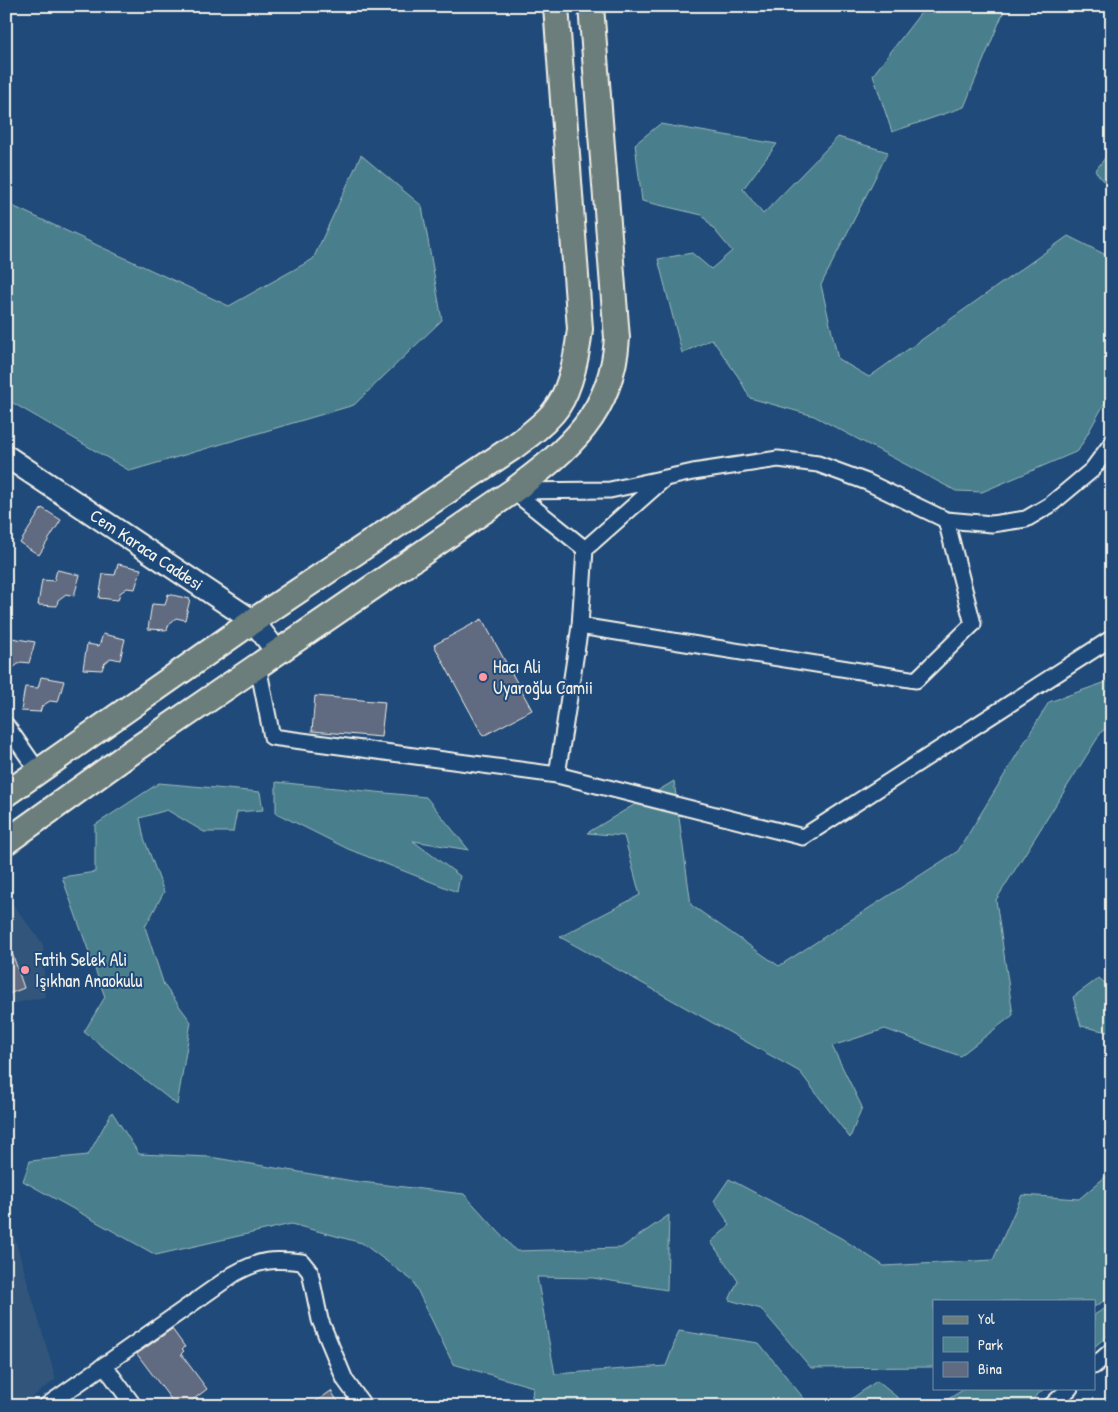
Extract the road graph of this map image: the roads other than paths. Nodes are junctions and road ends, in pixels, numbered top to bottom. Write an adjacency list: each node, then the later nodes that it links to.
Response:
1 (556, 6): 9 (main road)
2 (591, 6): 6 (main road)
3 (1112, 443): 7 (street)
4 (6, 456): 9 (street, Cem Karaca Caddesi)
5 (665, 478): 6 (street); 7 (street); 8 (street)
6 (513, 491): 8 (street); 12 (main road)
7 (946, 520): 10 (street)
8 (585, 549): 10 (street)
9 (253, 621): 12 (street, Cem Karaca Caddesi); 15 (main road)
10 (580, 626): 16 (street)
11 (1112, 638): 16 (street)
12 (278, 653): 13 (main road)
13 (258, 666): 16 (street); 18 (main road)
14 (6, 725): 15 (street)
15 (38, 771): 17 (main road)
16 (558, 775)
17 (6, 794)
18 (6, 842)
19 (1112, 1350): 20 (street)
20 (1096, 1364)
21 (104, 1365): 23 (street); 24 (street); 25 (street)
22 (1068, 1390): 26 (street)
23 (46, 1406)
24 (134, 1406)
25 (364, 1406)
26 (1052, 1406)

